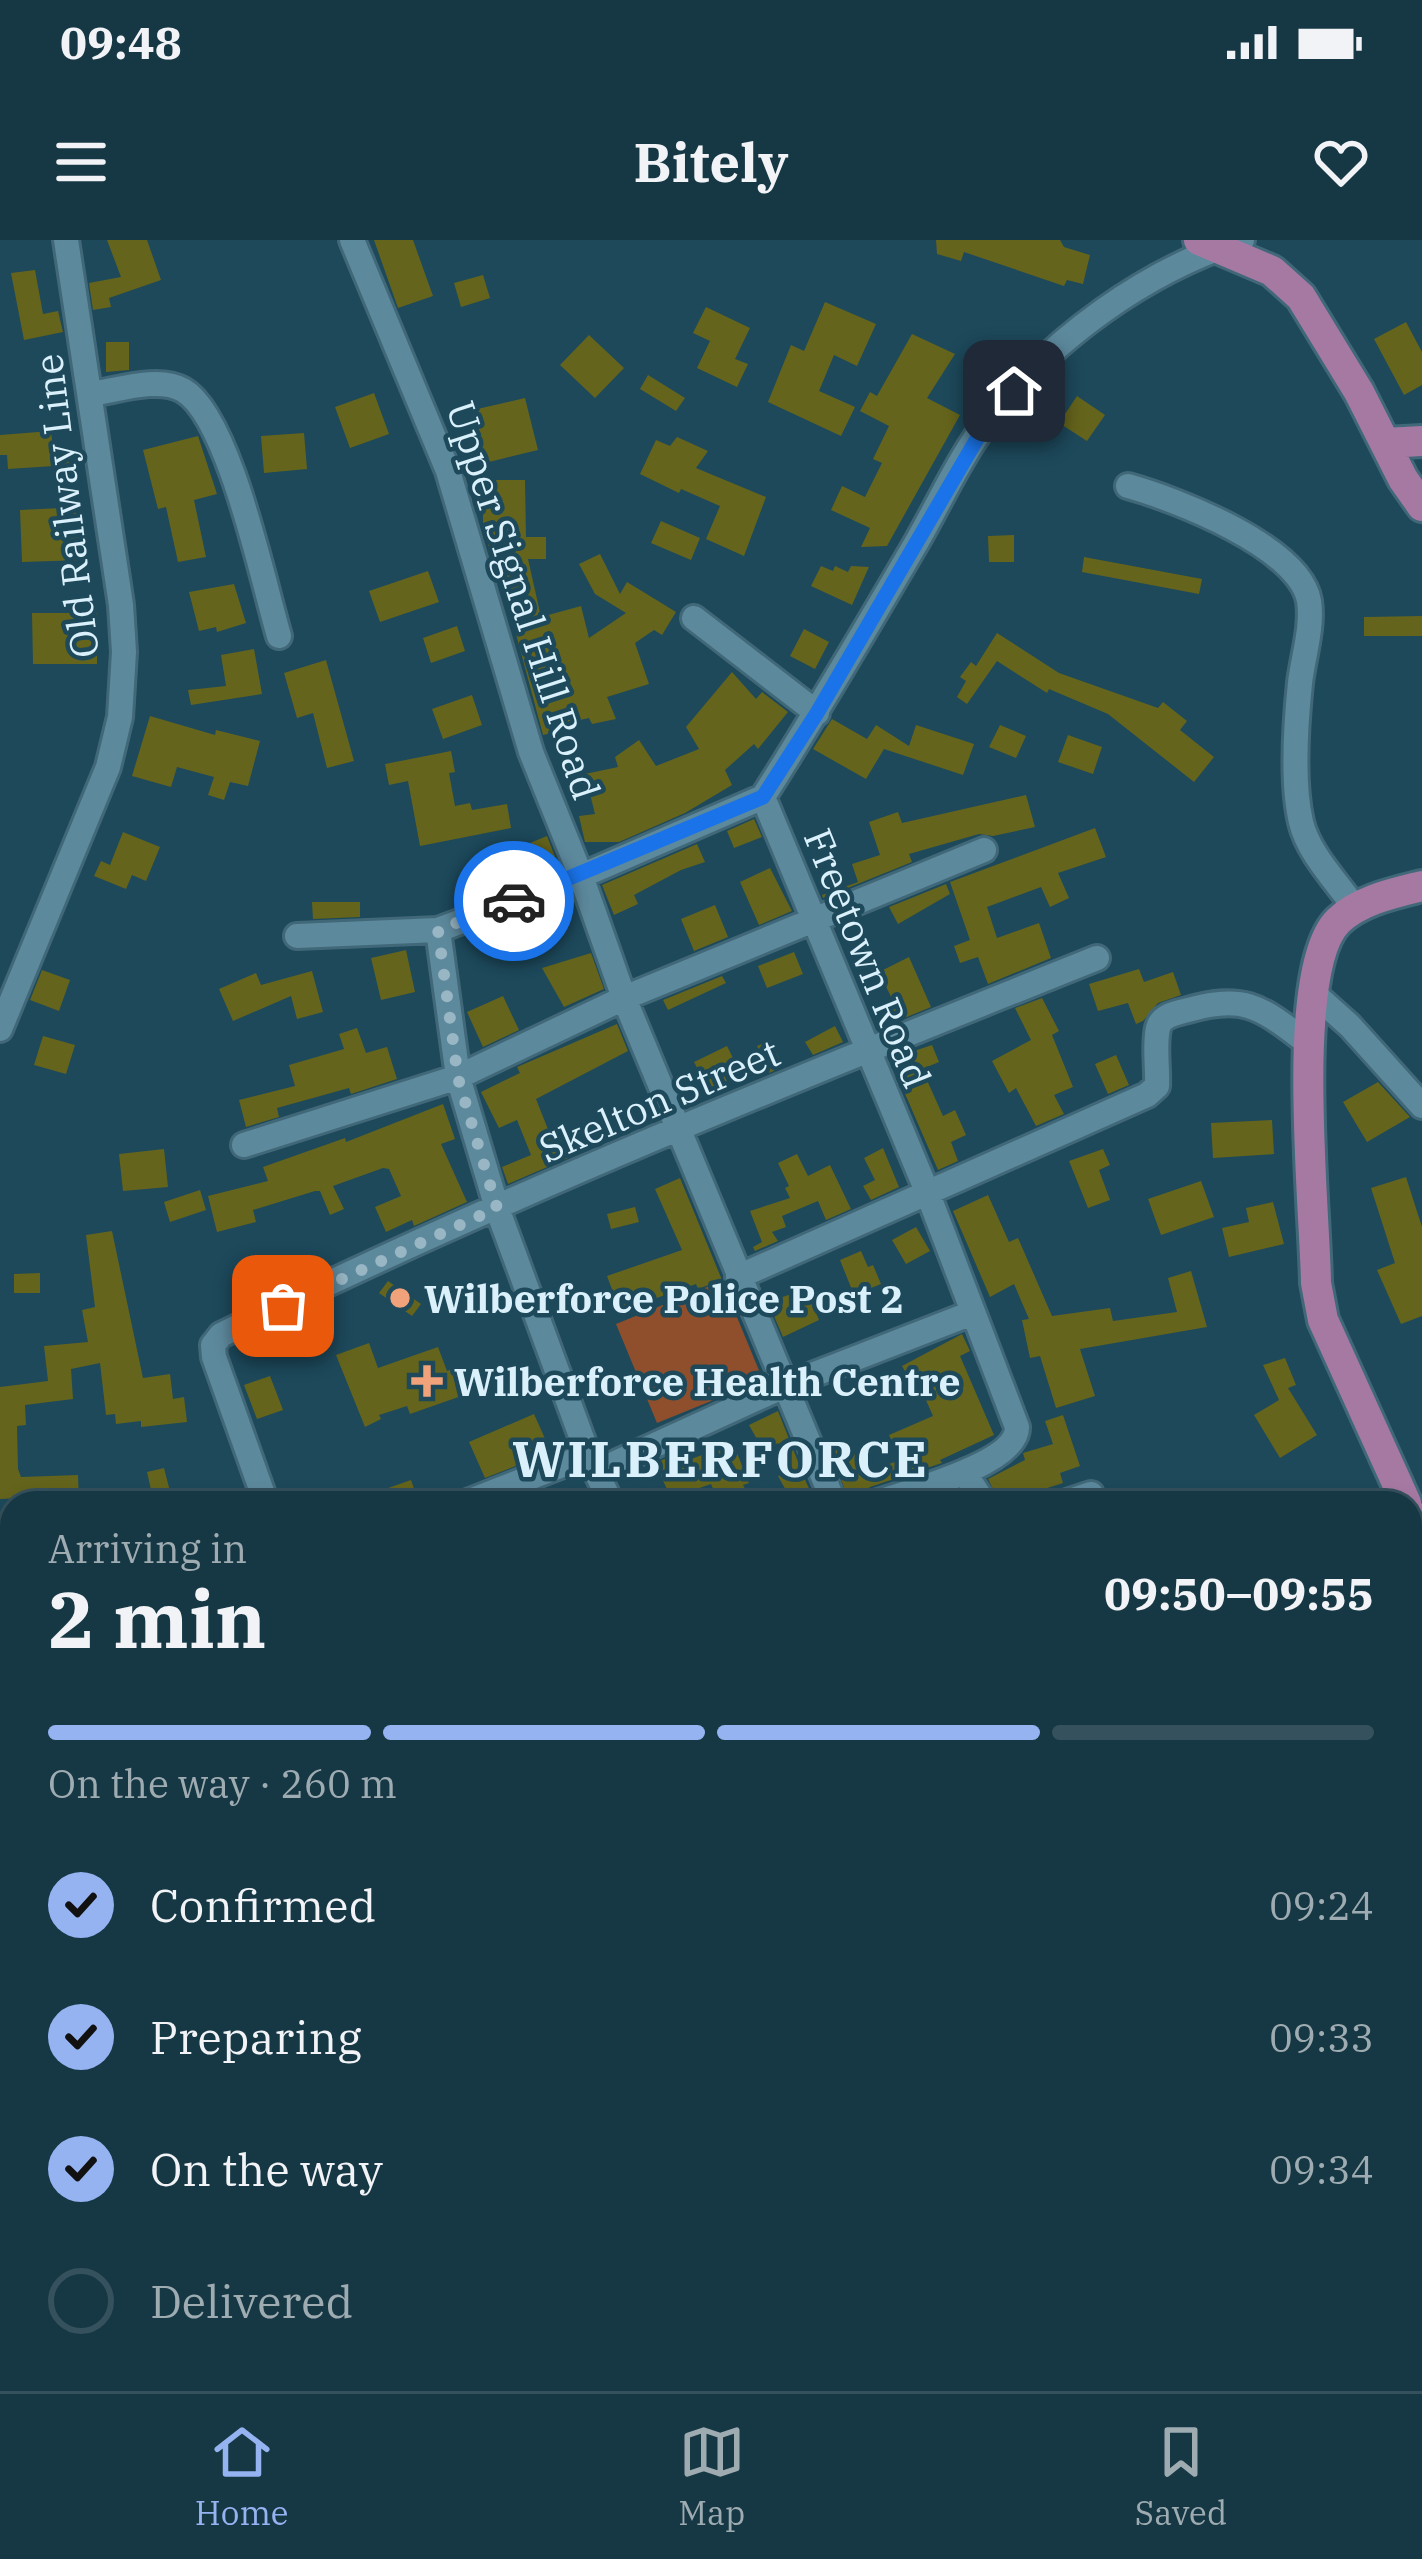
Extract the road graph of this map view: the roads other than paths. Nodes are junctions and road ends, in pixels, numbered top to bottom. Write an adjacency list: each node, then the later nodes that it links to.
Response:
1 (66, 240): 4 (street, Old Railway Line)
2 (352, 240): 14 (street, Upper Signal Hill Road)
3 (1221, 242): 6 (main road); 11 (street, Freetown Road)
4 (92, 394): 10 (street); 23 (street, Old Railway Line)
5 (1422, 441): 6 (main road)
6 (1386, 442): 8 (main road)
7 (1128, 486): 16 (street)
8 (1422, 506)
9 (694, 618): 11 (street)
10 (279, 636)
11 (817, 713): 12 (street, Freetown Road)
12 (763, 797): 14 (street); 17 (street, Freetown Road)
13 (984, 850): 17 (street)
14 (581, 876): 18 (street); 22 (street, Upper Signal Hill Road)
15 (1422, 886): 16 (main road)
16 (1355, 908): 21 (main road)
17 (813, 920): 22 (street); 25 (street, Freetown Road)
18 (438, 930): 19 (street); 26 (street)
19 (297, 936)
20 (1097, 958): 25 (street, Skelton Street)
21 (1311, 992): 24 (main road); 27 (street)
22 (624, 998): 26 (street); 28 (street, Upper Signal Hill Road)
23 (0, 1029)
24 (1308, 1043): 30 (street); 43 (main road)
25 (866, 1051): 28 (street, Skelton Street); 30 (street, Freetown Road)
26 (458, 1078): 29 (street); 31 (street)
27 (1422, 1106)
28 (680, 1130): 31 (street, Skelton Street); 32 (street, Upper Signal Hill Road)
29 (244, 1145)
30 (928, 1194): 32 (street); 33 (street, Freetown Road)
31 (497, 1208): 35 (street); 37 (street, Skelton Street)
32 (738, 1277): 34 (street, Upper Signal Hill Road)
33 (972, 1313): 34 (street); 36 (street, Freetown Road)
34 (784, 1386): 35 (street); 40 (street, Upper Signal Hill Road)
35 (592, 1464): 38 (street); 39 (street)
36 (964, 1472): 41 (street); 42 (street)
37 (262, 1491)
38 (504, 1491)
39 (605, 1491)
40 (829, 1491)
41 (909, 1491)
42 (976, 1491)
43 (1401, 1491)

